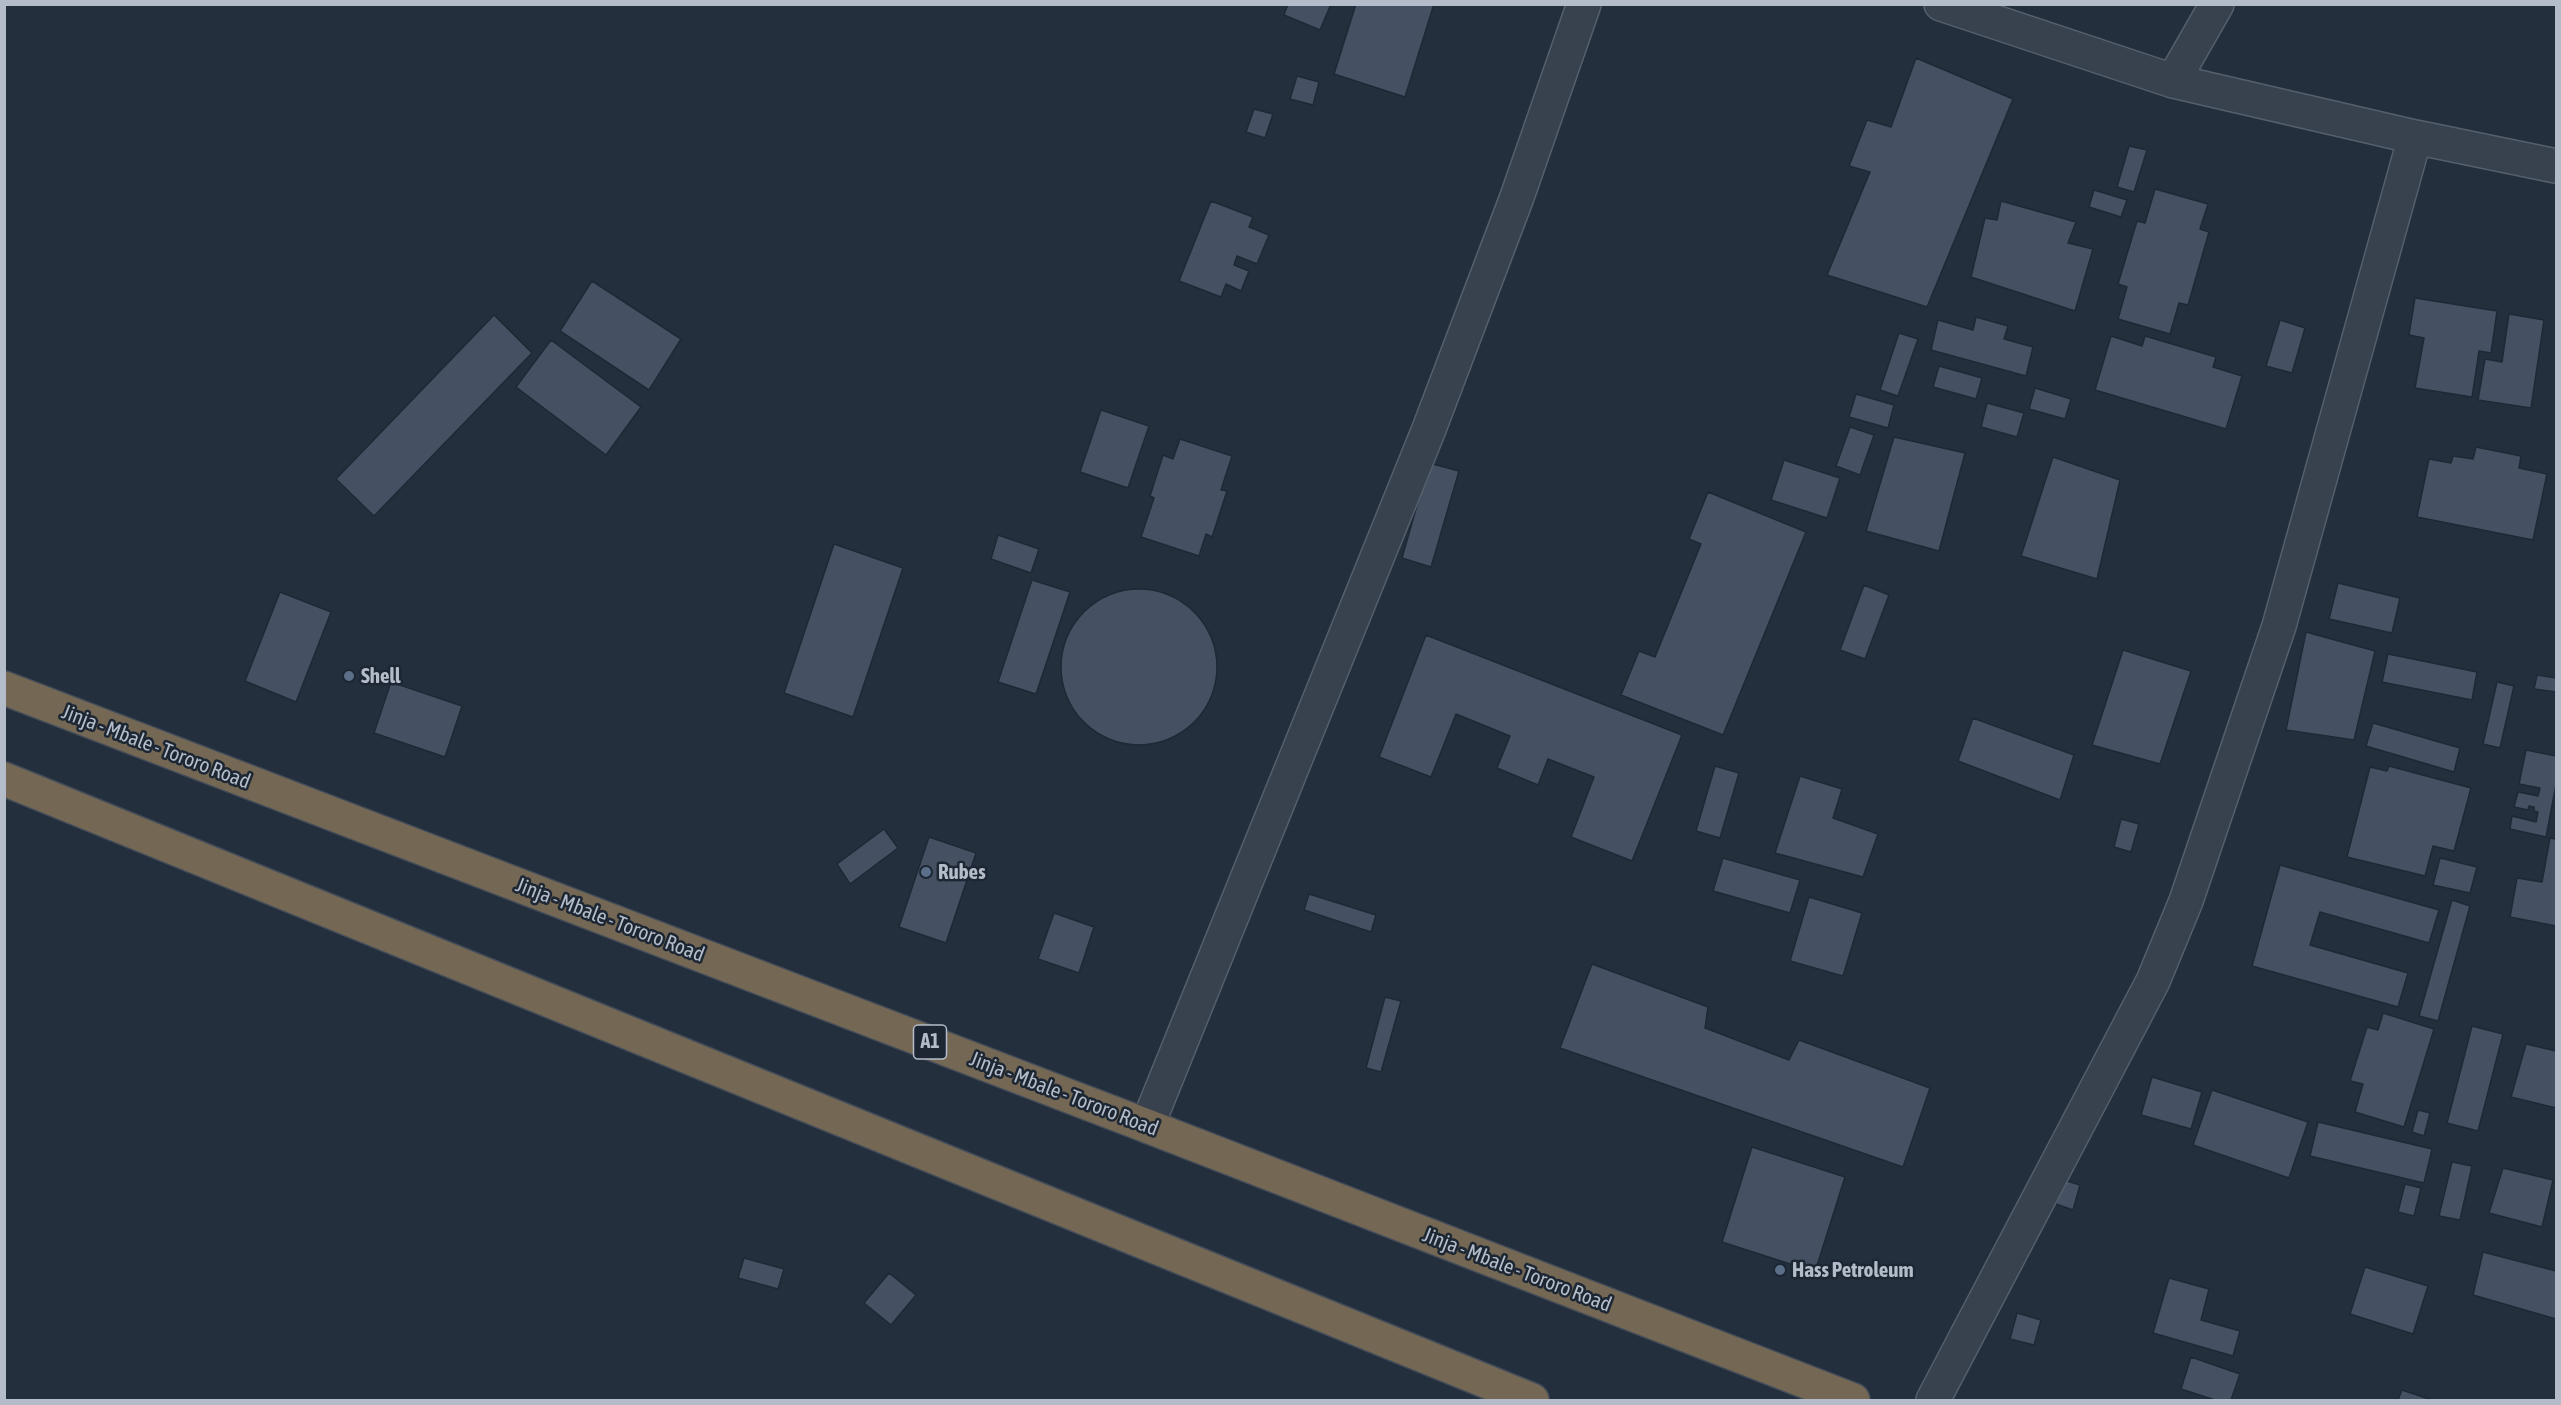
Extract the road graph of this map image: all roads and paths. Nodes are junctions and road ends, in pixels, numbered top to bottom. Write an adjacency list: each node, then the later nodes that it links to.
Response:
1 (1584, 4): 9 (street)
2 (1941, 4): 4 (street)
3 (2217, 4): 4 (street)
4 (2173, 81): 5 (street)
5 (2415, 137): 6 (street); 12 (street)
6 (2556, 166)
7 (4, 688): 9 (highway, Jinja - Mbale - Tororo Road / A1)
8 (4, 779): 10 (highway)
9 (1147, 1126): 11 (highway, Jinja - Mbale - Tororo Road / A1)
10 (1532, 1401)
11 (1853, 1401)
12 (1933, 1401)

